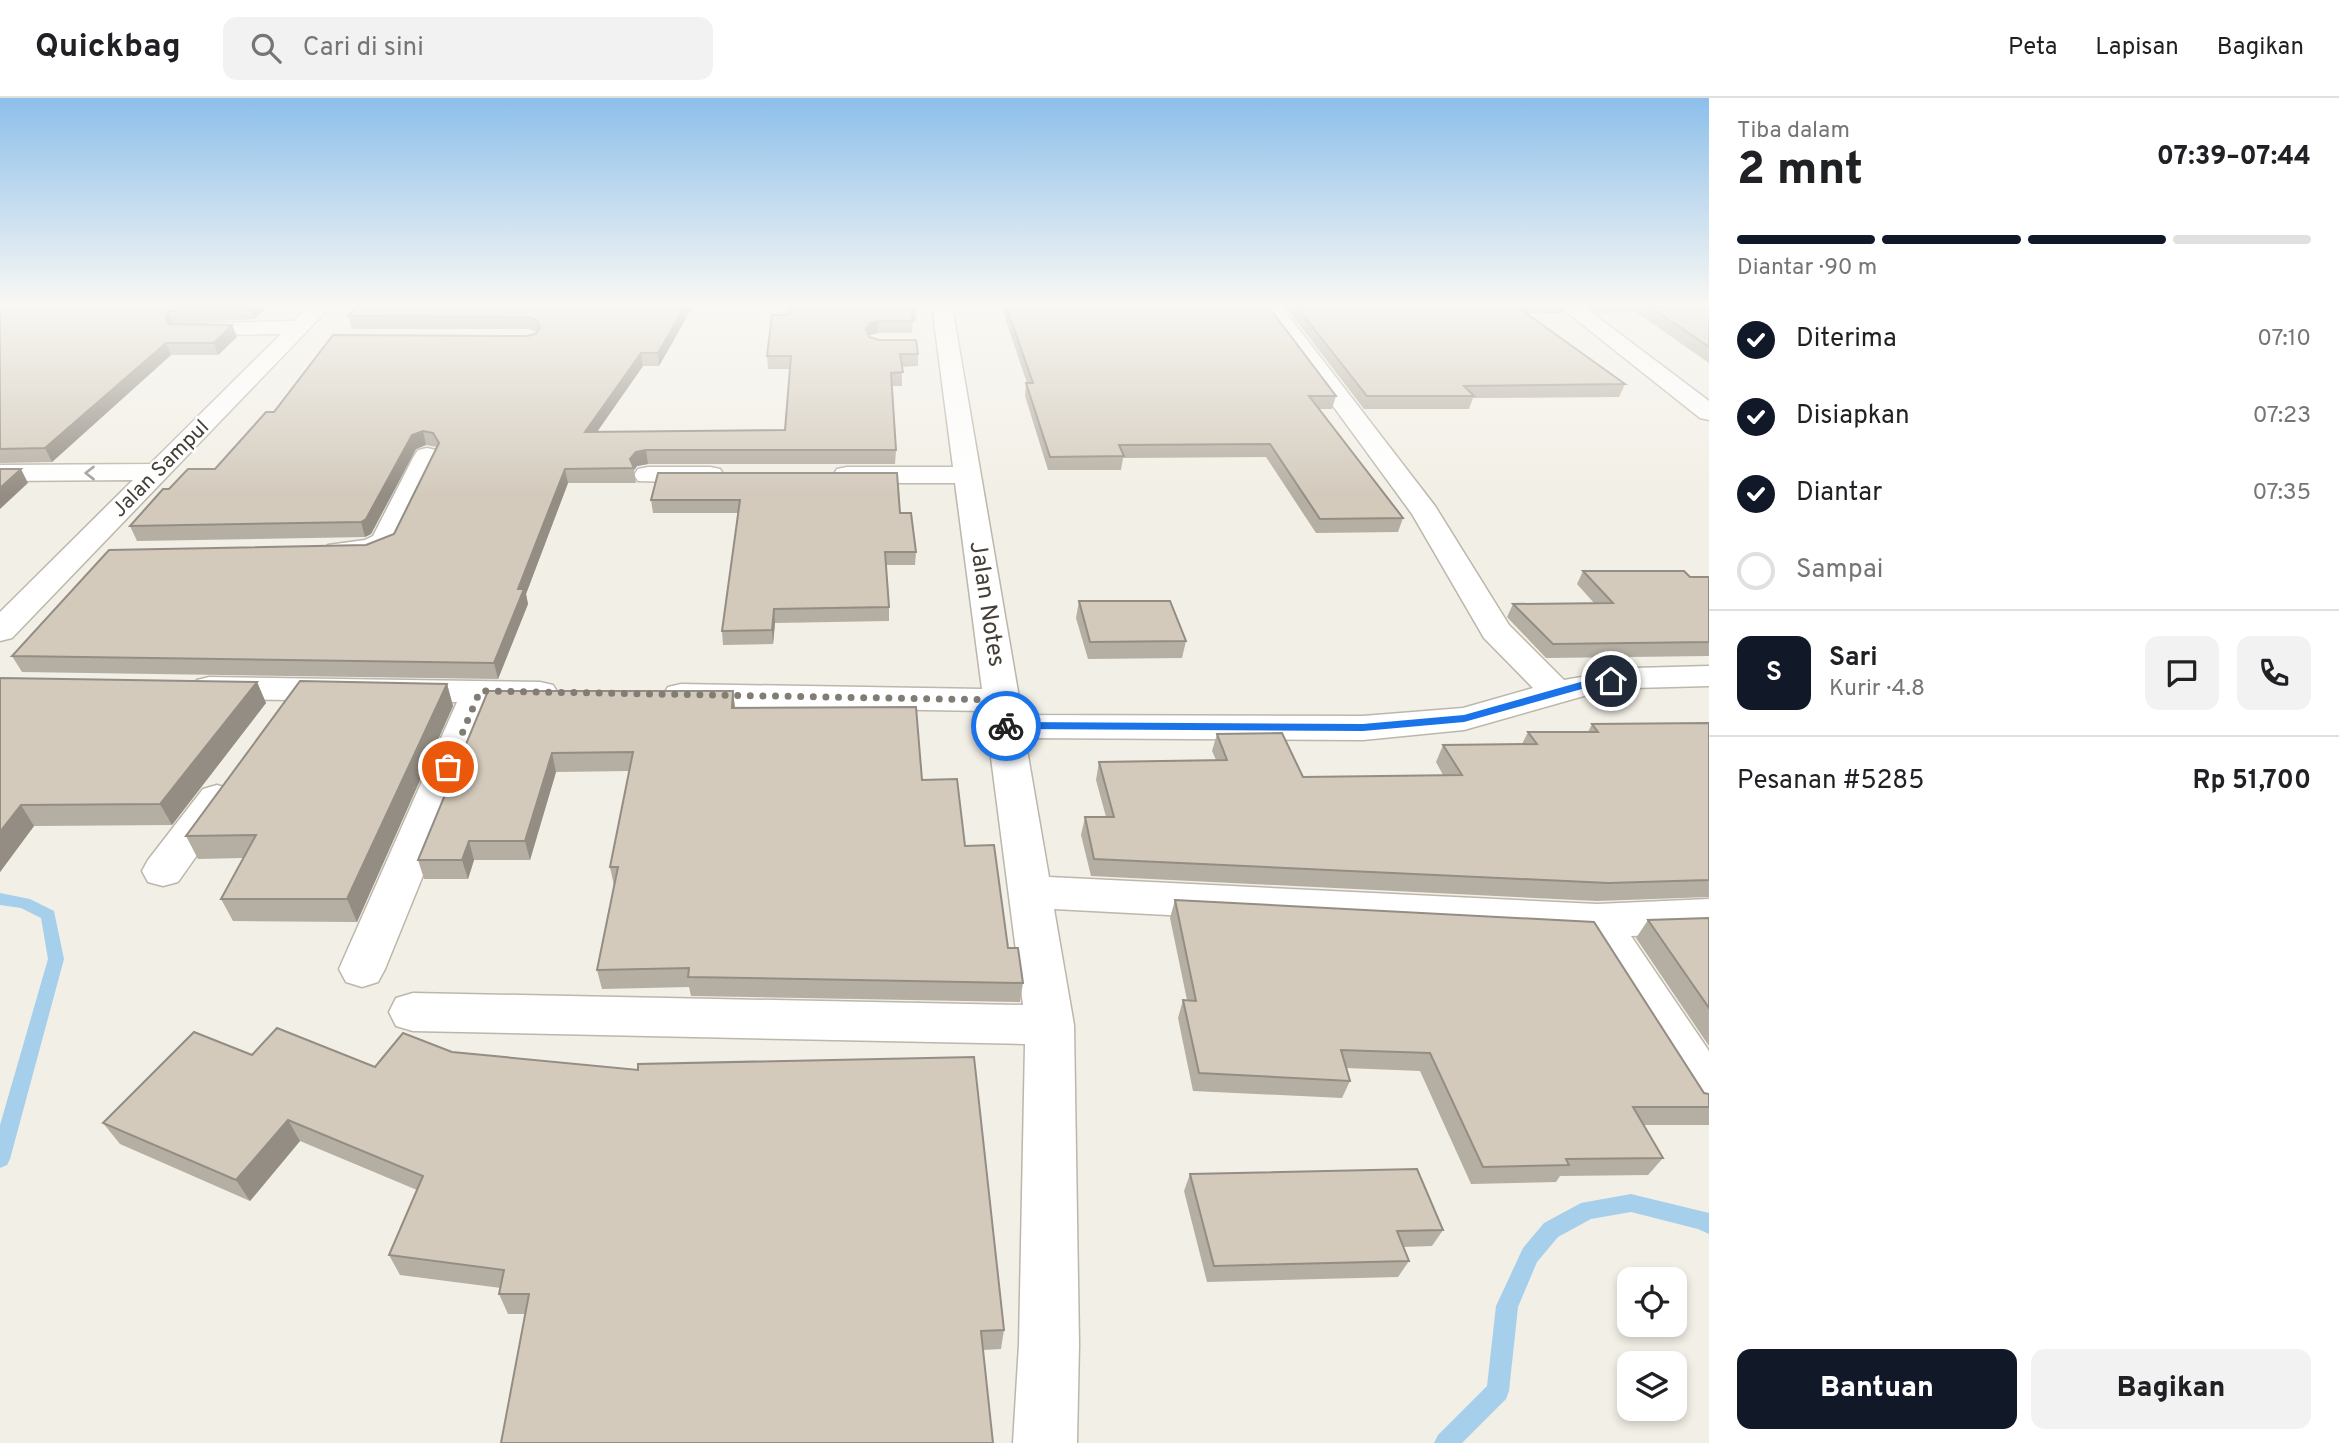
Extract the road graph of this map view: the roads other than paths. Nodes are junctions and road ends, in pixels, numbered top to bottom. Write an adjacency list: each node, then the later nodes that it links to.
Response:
1 (267, 369): 8 (street, Jalan Sampul)
2 (940, 369): 12 (street, Jalan Notes)
3 (1317, 369): 23 (street)
4 (1651, 369): 5 (street)
5 (1709, 413)
6 (427, 456): 13 (street)
7 (0, 472): 8 (street, one-way to 7)
8 (158, 472): 15 (street, Jalan Sampul)
9 (648, 475): 10 (street)
10 (731, 475)
11 (828, 475): 12 (street)
12 (967, 475): 24 (street, Jalan Notes)
13 (312, 551)
14 (116, 553): 15 (street)
15 (74, 554): 16 (street, Jalan Sampul)
16 (0, 631)
17 (1709, 676): 23 (street)
18 (175, 687): 19 (street)
19 (297, 689): 20 (street); 25 (street)
20 (480, 691): 21 (street); 31 (street)
21 (579, 693)
22 (647, 694): 24 (street)
23 (1558, 694): 24 (street)
24 (1003, 713): 28 (street, Jalan Notes)
25 (273, 721)
26 (234, 775): 27 (street)
27 (163, 871)
28 (1030, 892): 30 (street); 33 (street, Jalan Notes)
29 (1709, 916): 30 (street)
30 (1597, 921): 34 (street)
31 (362, 969)
32 (414, 1013): 33 (street)
33 (1050, 1025): 35 (street, Jalan Notes)
34 (1709, 1093)
35 (1045, 1443)

